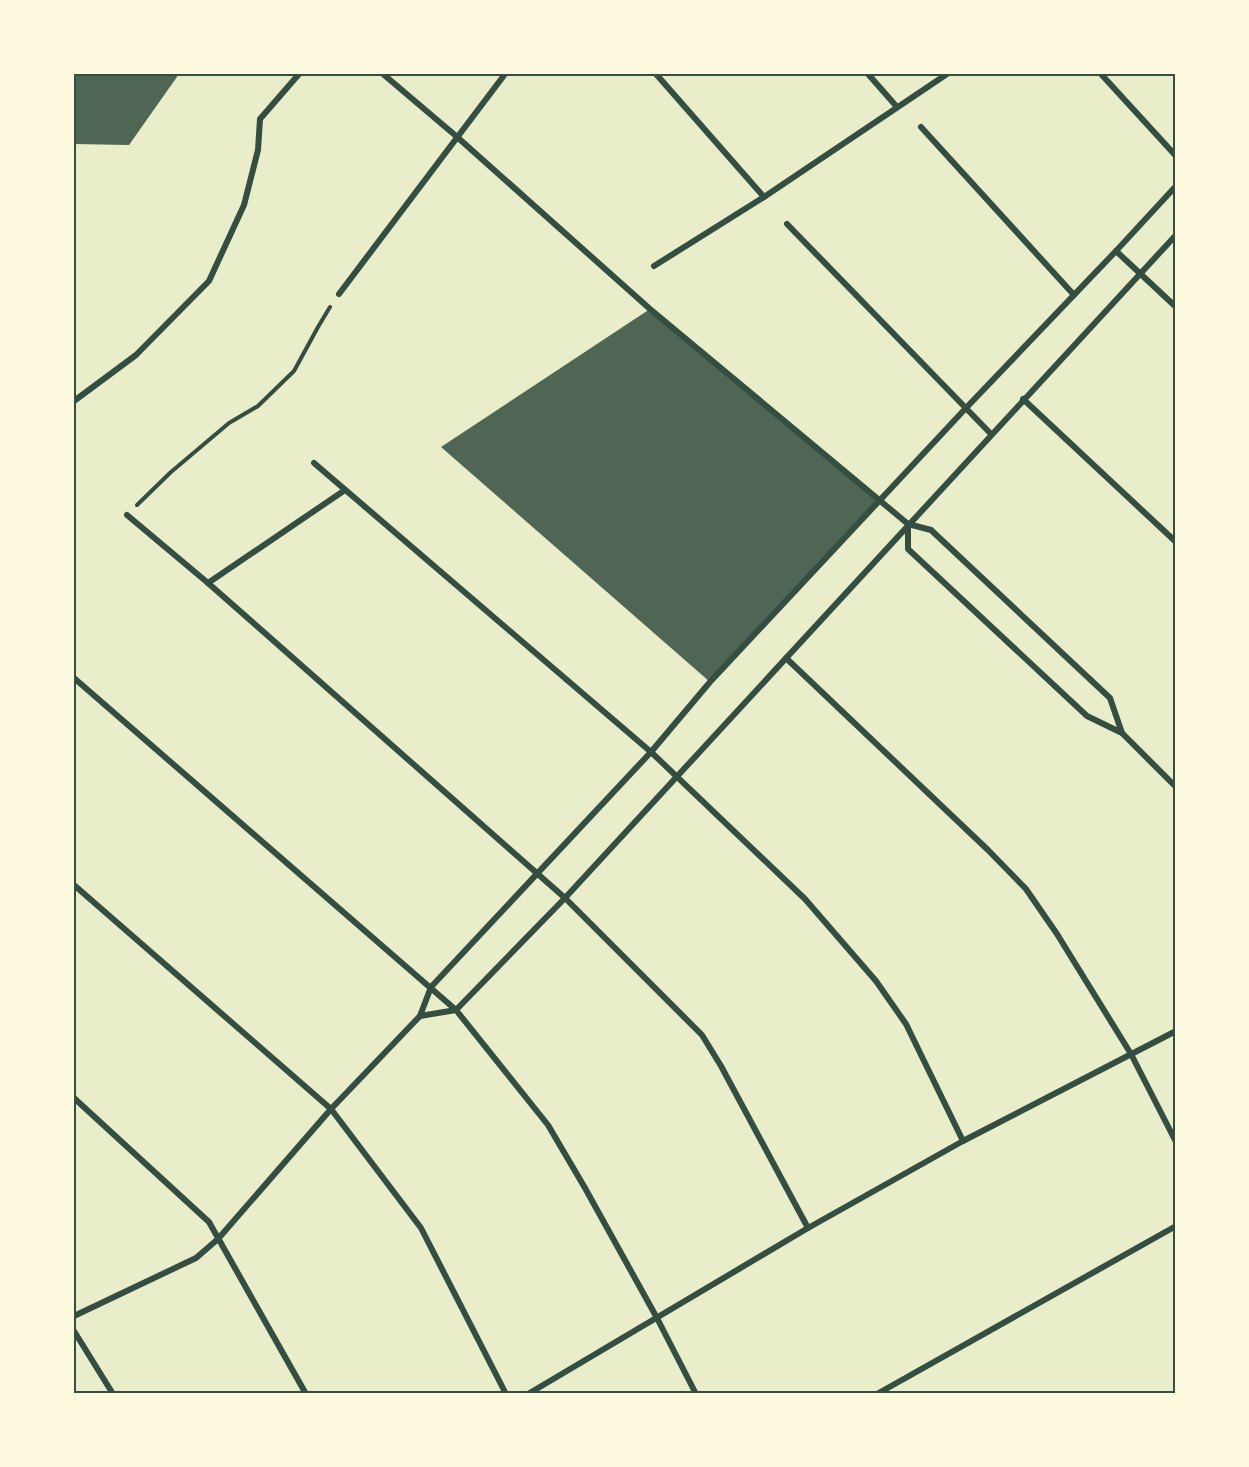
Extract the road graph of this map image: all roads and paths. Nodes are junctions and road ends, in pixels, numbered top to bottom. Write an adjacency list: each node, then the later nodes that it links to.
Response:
1 (299, 74): 23 (street)
2 (383, 74): 10 (street)
3 (505, 74): 10 (street)
4 (656, 74): 13 (street)
5 (868, 74): 8 (street)
6 (947, 74): 8 (street)
7 (1101, 74): 11 (street)
8 (897, 107): 13 (street)
9 (921, 127): 20 (street)
10 (456, 136): 19 (street); 28 (street)
11 (1176, 156)
12 (1176, 186): 16 (street)
13 (764, 197): 17 (street)
14 (787, 224): 24 (street)
15 (1176, 235): 18 (street)
16 (1116, 251): 18 (street); 20 (street)
17 (654, 266)
18 (1141, 273): 21 (street); 22 (street)
19 (339, 294): 29 (path)
20 (1074, 295): 24 (street)
21 (1176, 307)
22 (1023, 399): 25 (street); 31 (street)
23 (74, 401)
24 (966, 408): 25 (street); 28 (street)
25 (991, 434): 30 (street)
26 (314, 463): 27 (street)
27 (345, 490): 32 (street); 36 (street)
28 (881, 500): 30 (street); 36 (street)
29 (127, 515): 32 (street)
30 (908, 524): 33 (street); 35 (street); 35 (street)
31 (1176, 542)
32 (208, 583): 39 (street)
33 (786, 658): 37 (street); 46 (street)
34 (74, 678): 42 (street)
35 (1122, 734): 38 (street)
36 (651, 752): 37 (street); 39 (street)
37 (677, 776): 41 (street); 49 (street)
38 (1176, 788)
39 (537, 874): 41 (street); 42 (street)
40 (74, 885): 48 (street)
41 (565, 898): 43 (street); 52 (street)
42 (431, 987): 43 (street); 44 (street)
43 (456, 1010): 44 (street); 55 (street)
44 (420, 1016): 48 (street)
45 (1176, 1031): 46 (street)
46 (1131, 1054): 49 (street); 50 (street)
47 (74, 1098): 53 (street)
48 (331, 1109): 53 (street); 59 (street)
49 (963, 1141): 52 (street)
50 (1176, 1142)
51 (1176, 1226): 62 (street)
52 (808, 1228): 55 (street)
53 (218, 1239): 54 (street); 58 (street)
54 (74, 1316)
55 (657, 1318): 60 (street); 61 (street)
56 (74, 1331): 57 (street)
57 (113, 1394)
58 (306, 1394)
59 (506, 1394)
60 (528, 1394)
61 (696, 1394)
62 (877, 1394)

